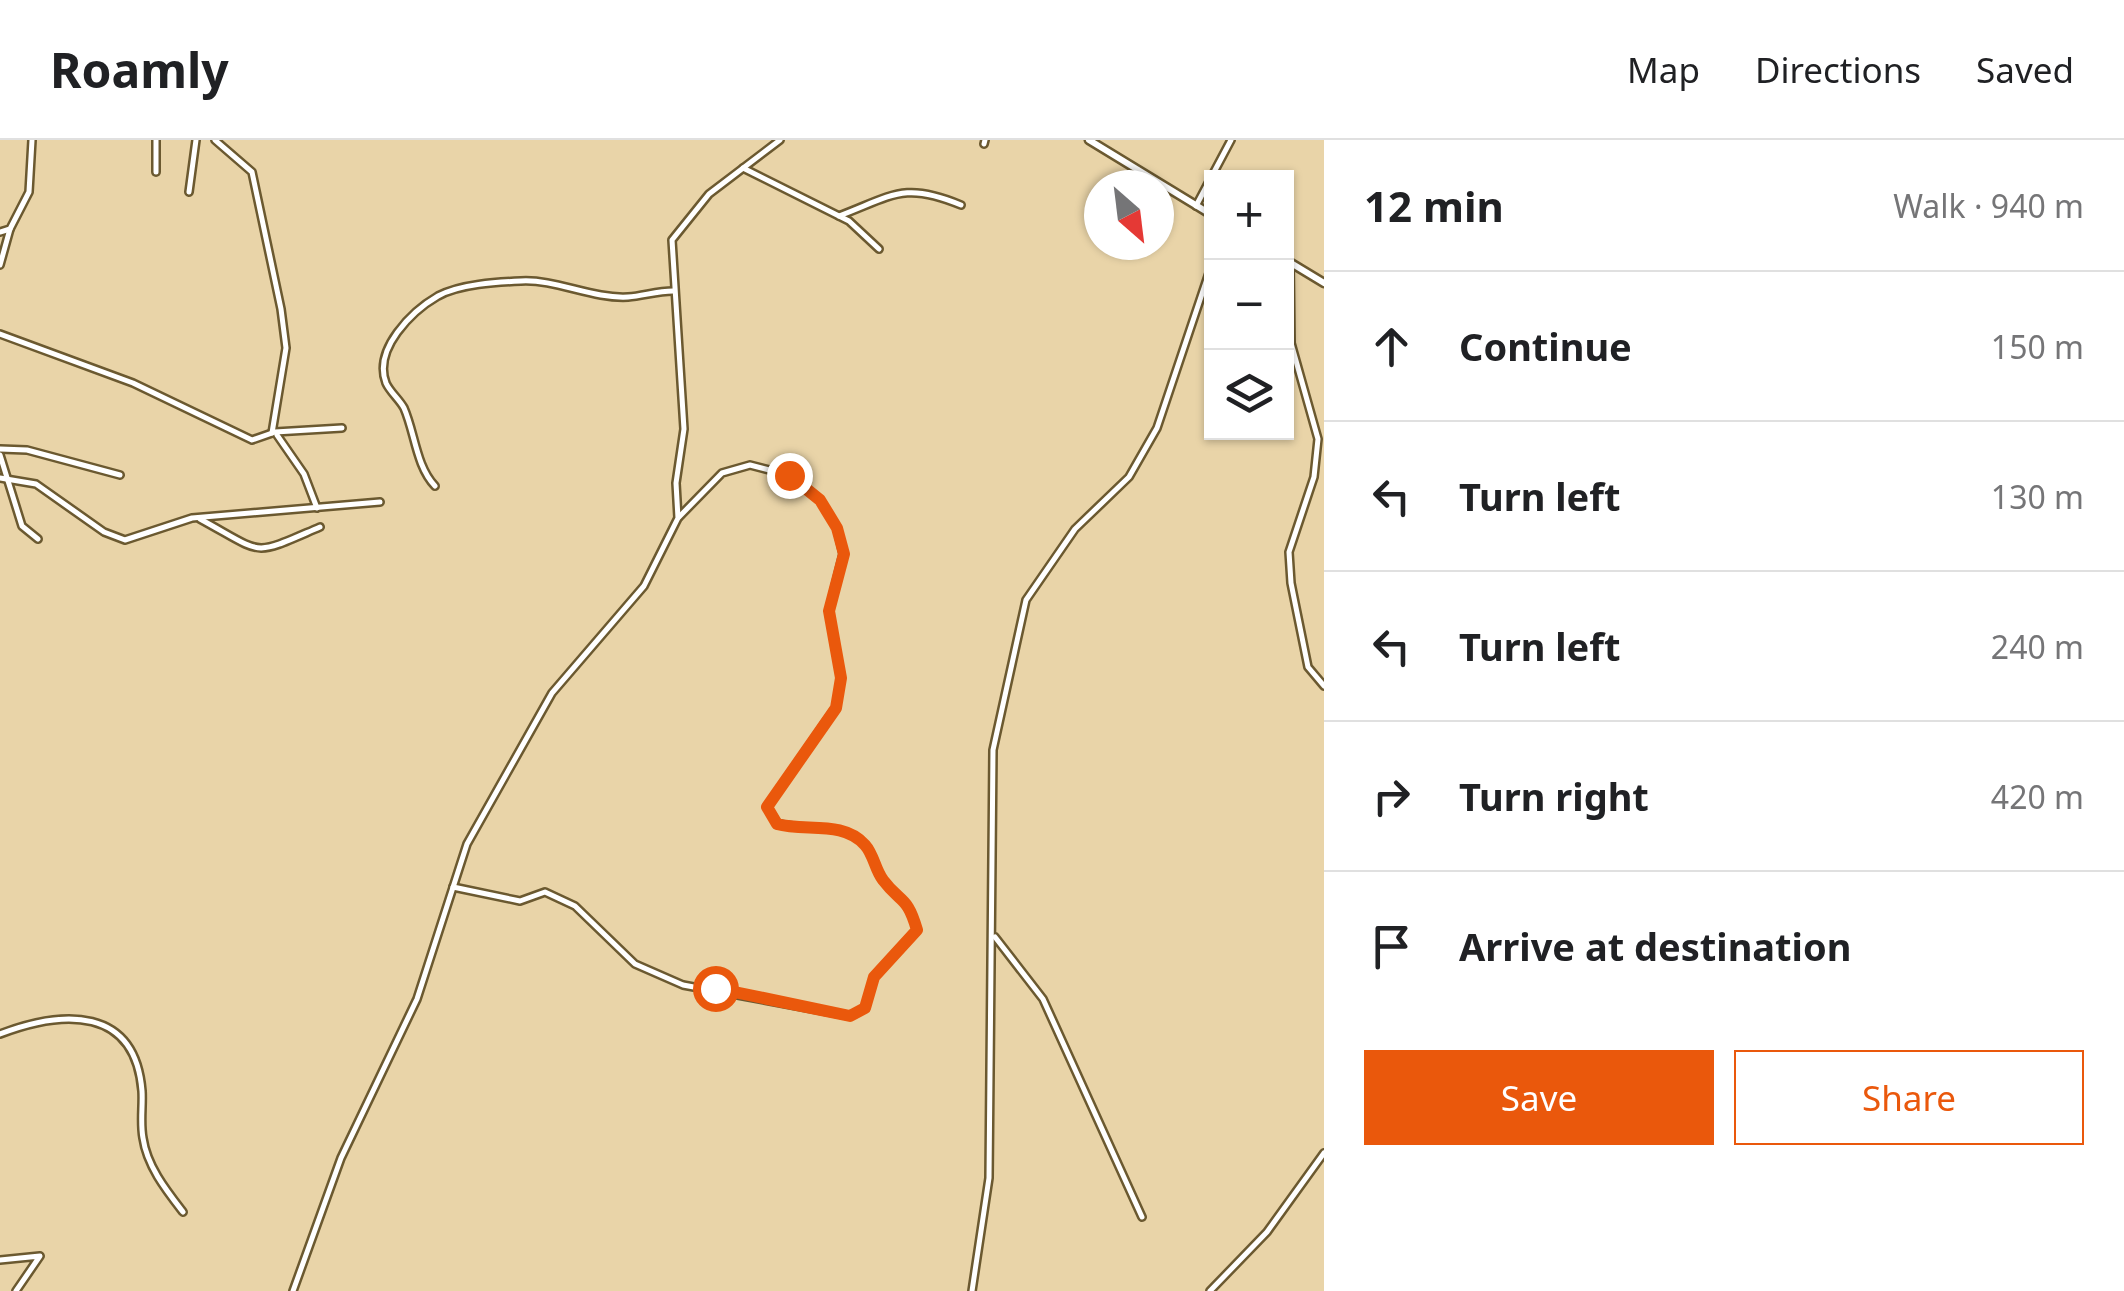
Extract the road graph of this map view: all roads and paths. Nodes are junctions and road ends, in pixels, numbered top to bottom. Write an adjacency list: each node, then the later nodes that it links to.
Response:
1 (32, 140): 15 (street)
2 (156, 140): 9 (street)
3 (196, 140): 10 (street)
4 (215, 140): 26 (street)
5 (780, 140): 8 (street)
6 (1089, 140): 12 (street)
7 (1231, 140): 12 (street)
8 (743, 168): 14 (street); 22 (street)
9 (156, 172)
10 (188, 192)
11 (960, 205): 14 (street)
12 (1196, 206): 13 (street)
13 (1204, 210)
14 (839, 216): 17 (street)
15 (10, 229): 16 (street); 18 (street)
16 (0, 232)
17 (880, 249)
18 (0, 264)
19 (1294, 265): 20 (street)
20 (1324, 283)
21 (1204, 288): 39 (street)
22 (673, 291): 30 (street); 34 (street)
23 (0, 334): 26 (street)
24 (1294, 350): 37 (street)
25 (342, 428): 26 (street)
26 (274, 433): 32 (street)
27 (0, 452): 28 (street); 29 (street)
28 (120, 475)
29 (4, 478): 33 (street); 36 (street)
30 (435, 486)
31 (380, 502): 32 (street)
32 (318, 509): 33 (street)
33 (197, 518): 35 (street)
34 (678, 518): 38 (street); 38 (street)
35 (320, 527)
36 (38, 539)
37 (1324, 686)
38 (453, 888): 46 (street)
39 (993, 935): 43 (street); 47 (street)
40 (0, 1034): 42 (street)
41 (1324, 1154): 48 (street)
42 (183, 1212)
43 (1142, 1216)
44 (0, 1260): 45 (street)
45 (16, 1291)
46 (293, 1291)
47 (972, 1291)
48 (1210, 1291)

